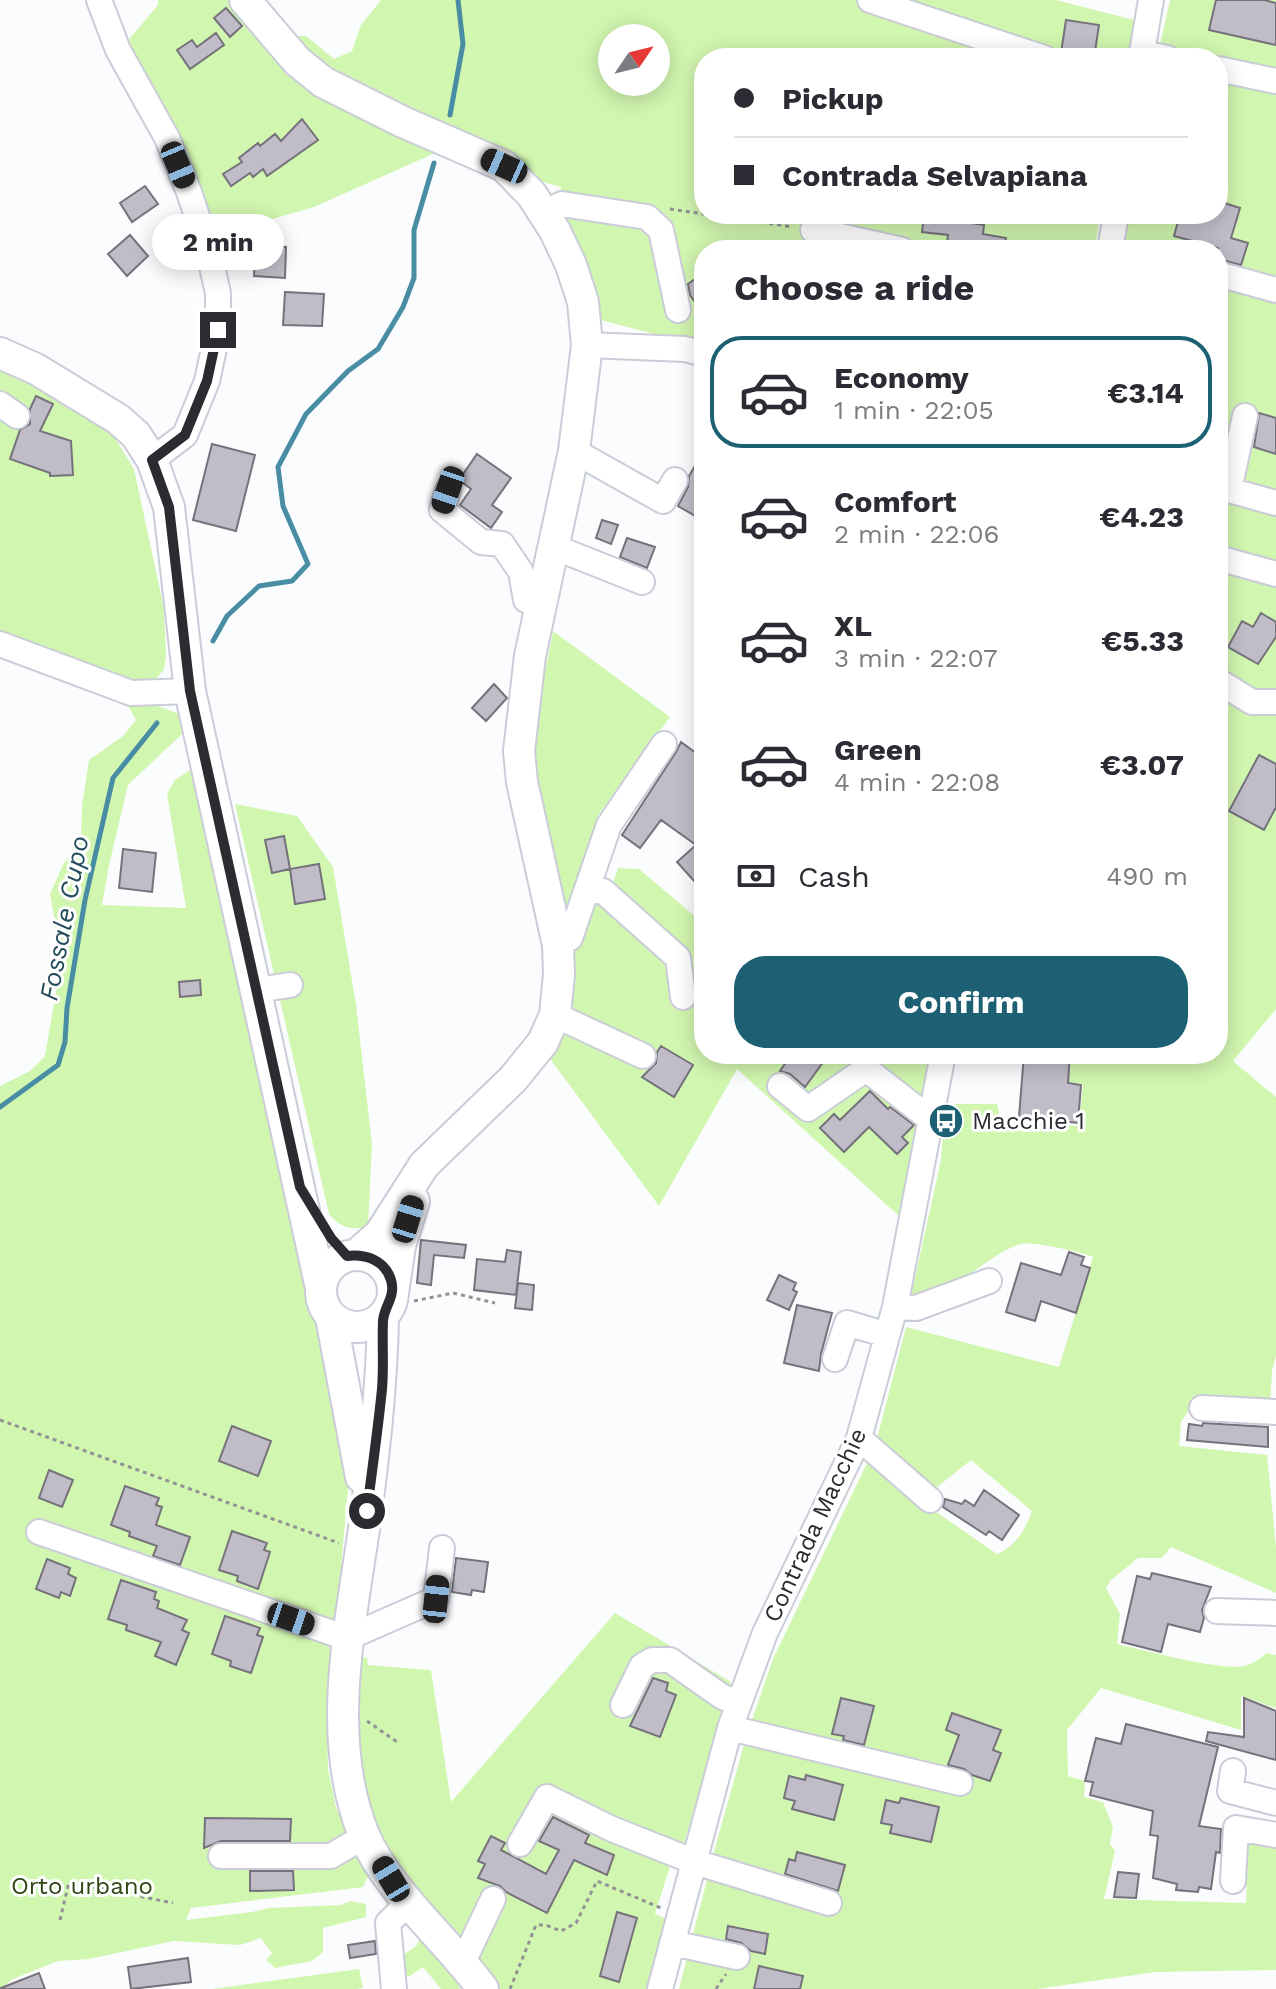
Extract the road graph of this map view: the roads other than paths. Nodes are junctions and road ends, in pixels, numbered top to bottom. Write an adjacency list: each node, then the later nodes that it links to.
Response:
1 (99, 0): 20 (street)
2 (245, 0): 9 (main road)
3 (870, 0): 5 (street)
4 (1151, 0): 6 (street)
5 (1014, 48)
6 (1143, 48)
7 (1228, 71): 8 (street)
8 (1276, 81)
9 (544, 213): 14 (street); 15 (main road)
10 (813, 230): 11 (street)
11 (858, 240)
12 (1228, 277): 13 (street)
13 (1276, 290)
14 (678, 310)
15 (587, 345): 16 (street); 19 (main road)
16 (694, 351)
17 (0, 353): 20 (main road)
18 (1245, 416): 21 (street)
19 (574, 451): 22 (street); 26 (main road)
20 (152, 460): 33 (main road)
21 (1228, 475)
22 (675, 480)
23 (448, 490): 30 (street)
24 (1228, 490): 25 (street)
25 (1276, 503)
26 (554, 547): 29 (street); 30 (main road)
27 (1228, 561): 28 (street)
28 (1276, 574)
29 (642, 582)
30 (541, 608): 37 (main road)
31 (0, 644): 33 (street)
32 (1228, 687): 34 (street)
33 (190, 691): 39 (main road)
34 (1276, 702)
35 (664, 744): 36 (street)
36 (587, 890): 37 (street); 40 (street)
37 (558, 945): 41 (main road)
38 (290, 985): 39 (street)
39 (257, 990): 47 (main road)
40 (683, 997)
41 (555, 1015): 42 (street); 46 (main road)
42 (643, 1056)
43 (941, 1064): 45 (street, Contrada Macchie)
44 (780, 1086): 45 (street)
45 (930, 1119): 52 (street, Contrada Macchie)
46 (424, 1165): 48 (main road); 51 (main road)
47 (300, 1187): 48 (main road); 50 (main road)
48 (352, 1256): 50 (main road); 51 (main road)
49 (989, 1281): 52 (street)
50 (321, 1288): 53 (main road)
51 (389, 1304): 53 (main road); 60 (main road)
52 (895, 1307): 54 (street, Contrada Macchie)
53 (331, 1317): 60 (main road)
54 (887, 1335): 55 (street); 58 (street, Contrada Macchie)
55 (835, 1359)
56 (1202, 1408): 57 (street)
57 (1276, 1412)
58 (859, 1438): 59 (street); 66 (street, Contrada Macchie)
59 (930, 1500)
60 (367, 1511): 65 (main road)
61 (39, 1532): 65 (street)
62 (442, 1548): 65 (street)
63 (1217, 1611): 64 (street)
64 (1276, 1613)
65 (347, 1638): 73 (main road)
66 (739, 1704): 67 (street); 68 (street, Contrada Macchie)
67 (623, 1705)
68 (730, 1728): 70 (street); 76 (street, Contrada Macchie)
69 (1233, 1771): 71 (street)
70 (960, 1783)
71 (1276, 1803)
72 (1276, 1835): 77 (street)
73 (365, 1836): 75 (street); 79 (main road)
74 (520, 1844): 76 (street)
75 (221, 1856)
76 (695, 1862): 80 (street); 81 (street, Contrada Macchie)
77 (1233, 1881)
78 (493, 1899): 83 (street)
79 (409, 1902): 83 (main road); 84 (street)
80 (829, 1903)
81 (672, 1943): 82 (street); 86 (street, Contrada Macchie)
82 (737, 1957)
83 (463, 1962): 85 (main road)
84 (394, 1989)
85 (483, 1989)
86 (660, 1989)

